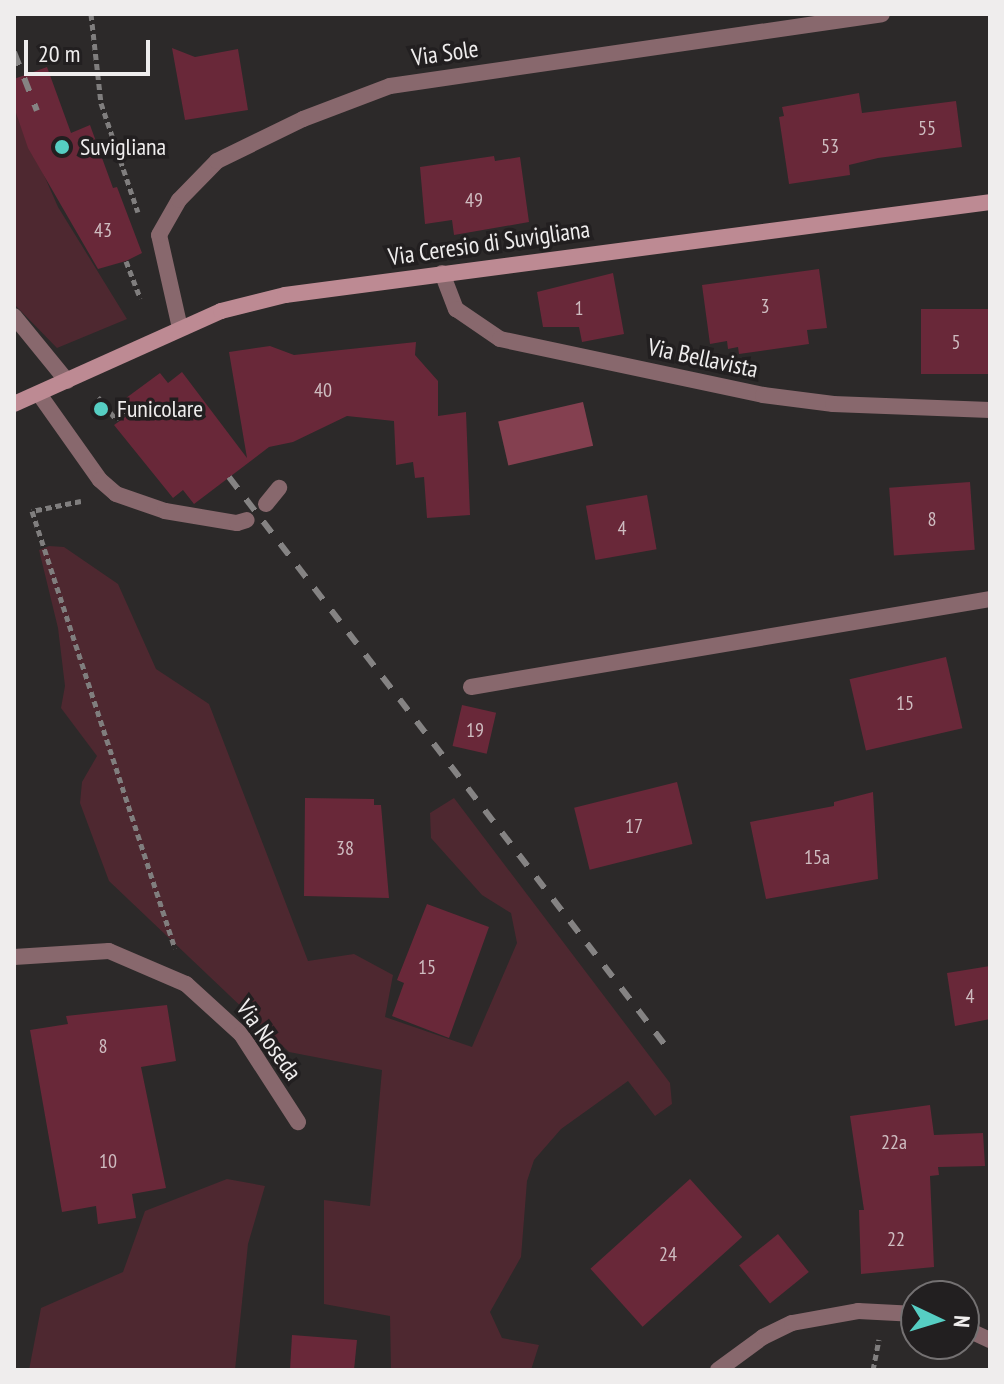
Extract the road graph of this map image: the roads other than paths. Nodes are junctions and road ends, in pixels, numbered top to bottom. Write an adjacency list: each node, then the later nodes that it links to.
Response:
1 (882, 14): 5 (street, Via Sole)
2 (990, 202): 3 (main road, Via Ceresio di Suvigliana)
3 (442, 273): 5 (main road, Via Ceresio di Suvigliana); 9 (street, Via Bellavista)
4 (14, 316): 6 (street)
5 (180, 328): 6 (main road, Via Ceresio di Suvigliana)
6 (67, 381): 7 (main road, Via Ceresio di Suvigliana)
7 (39, 394): 8 (main road, Via Ceresio di Suvigliana); 12 (street)
8 (14, 404)
9 (990, 410)
10 (279, 488): 11 (street)
11 (266, 504)
12 (247, 520)
13 (990, 599): 14 (street)
14 (471, 687)
15 (14, 957): 16 (street, Via Noseda)
16 (298, 1122)
17 (900, 1313): 18 (street)
18 (718, 1370)

